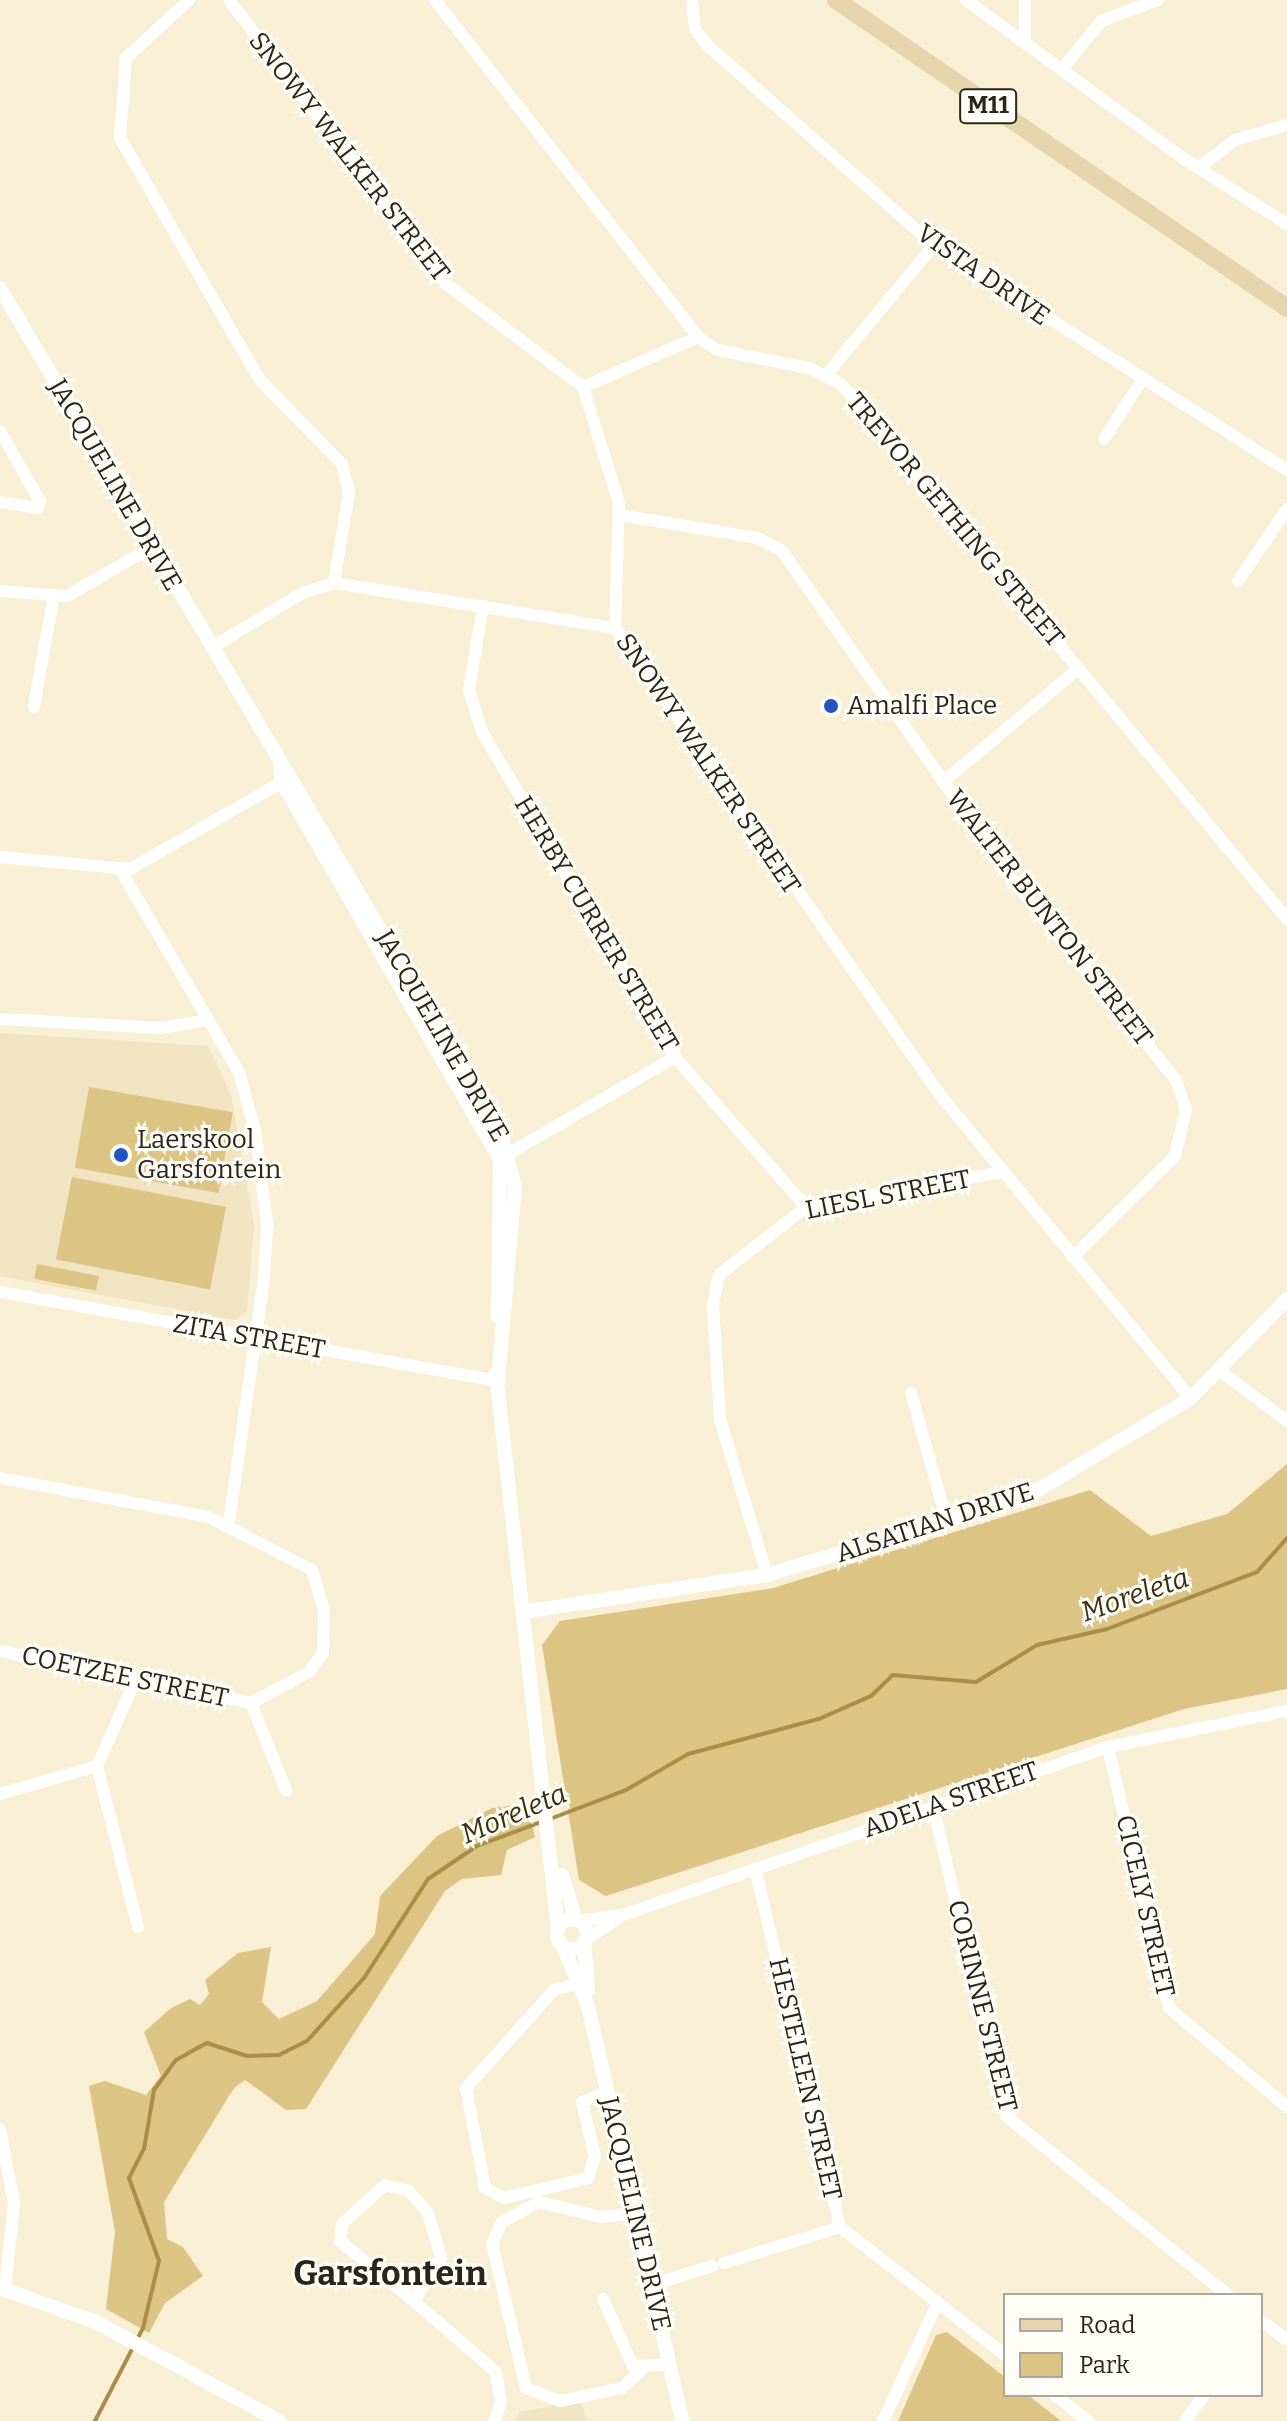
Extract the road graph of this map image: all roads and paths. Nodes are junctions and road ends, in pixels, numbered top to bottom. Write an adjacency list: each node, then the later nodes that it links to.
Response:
1 (189, 0): 31 (street)
2 (229, 0): 22 (street, SNOWY WALKER STREET)
3 (435, 0): 19 (street, TREVOR GETHING STREET)
4 (692, 0): 14 (street, VISTA DRIVE)
5 (836, 0): 15 (main road, M11)
6 (966, 0): 9 (street)
7 (1025, 0): 9 (street)
8 (1158, 0): 10 (street)
9 (1025, 41): 10 (street)
10 (1063, 68): 12 (street)
11 (1287, 125): 12 (street)
12 (1201, 166): 13 (street)
13 (1287, 224)
14 (934, 245): 20 (street); 21 (street, VISTA DRIVE)
15 (1223, 269): 17 (main road, M11); 18 (main road, M11)
16 (0, 288): 29 (street, JACQUELINE DRIVE)
17 (1287, 308)
18 (1287, 321)
19 (698, 337): 20 (street, TREVOR GETHING STREET); 22 (street)
20 (827, 374): 37 (street, TREVOR GETHING STREET)
21 (1142, 380): 24 (street); 25 (street, VISTA DRIVE)
22 (583, 387): 28 (street, SNOWY WALKER STREET)
23 (0, 431): 26 (street)
24 (1104, 439)
25 (1287, 470)
26 (0, 502)
27 (1287, 509): 30 (street)
28 (620, 515): 35 (street, SNOWY WALKER STREET); 40 (street, WALTER BUNTON STREET)
29 (152, 547): 33 (street); 36 (street, JACQUELINE DRIVE)
30 (1238, 581)
31 (334, 583): 34 (street); 36 (street)
32 (0, 591): 33 (street)
33 (53, 599): 38 (street)
34 (483, 606): 35 (street); 46 (street, HERBY CURRER STREET)
35 (615, 628): 48 (street, SNOWY WALKER STREET)
36 (211, 648): 39 (street, JACQUELINE DRIVE)
37 (1078, 669): 40 (street); 43 (street, TREVOR GETHING STREET)
38 (34, 707)
39 (288, 779): 42 (street); 47 (street, JACQUELINE DRIVE)
40 (943, 782): 50 (street, WALTER BUNTON STREET)
41 (0, 857): 42 (street)
42 (121, 871): 45 (street)
43 (1287, 919)
44 (0, 1019): 45 (street)
45 (208, 1020): 53 (street)
46 (675, 1057): 47 (street); 49 (street, HERBY CURRER STREET)
47 (504, 1156): 55 (street, JACQUELINE DRIVE)
48 (1003, 1172): 49 (street, LIESL STREET); 50 (street, SNOWY WALKER STREET)
49 (806, 1207): 62 (street, LIESL STREET)
50 (1073, 1257): 57 (street, SNOWY WALKER STREET)
51 (0, 1292): 53 (street, ZITA STREET)
52 (1287, 1299): 54 (street, ALSATIAN DRIVE)
53 (258, 1338): 55 (street, ZITA STREET); 61 (street)
54 (1220, 1371): 57 (street, ALSATIAN DRIVE); 58 (street)
55 (498, 1381): 63 (street, JACQUELINE DRIVE)
56 (911, 1393): 60 (street)
57 (1191, 1398): 60 (street, ALSATIAN DRIVE)
58 (1287, 1421)
59 (0, 1478): 61 (street)
60 (947, 1521): 62 (street, ALSATIAN DRIVE)
61 (229, 1523): 66 (street)
62 (767, 1575): 63 (street, ALSATIAN DRIVE)
63 (522, 1612): 73 (street, JACQUELINE DRIVE)
64 (0, 1651): 65 (street, COETZEE STREET)
65 (135, 1681): 66 (street, COETZEE STREET); 69 (street)
66 (251, 1703): 70 (street)
67 (1287, 1711): 68 (street, ADELA STREET)
68 (1108, 1747): 72 (street, ADELA STREET); 84 (street, CICELY STREET)
69 (97, 1766): 71 (street); 77 (street)
70 (286, 1790)
71 (0, 1794)
72 (933, 1806): 74 (street, ADELA STREET); 90 (street, CORINNE STREET)
73 (552, 1840): 76 (street, JACQUELINE DRIVE); 78 (street, JACQUELINE DRIVE)
74 (755, 1868): 75 (street, ADELA STREET); 87 (street, HESTELEEN STREET)
75 (623, 1915): 76 (street, ADELA STREET); 79 (street, ADELA STREET)
76 (577, 1920): 78 (street); 79 (street, JACQUELINE DRIVE)
77 (138, 1927)
78 (558, 1929): 80 (street, JACQUELINE DRIVE)
79 (585, 1941): 80 (street); 82 (street, JACQUELINE DRIVE)
80 (563, 1946): 81 (street, JACQUELINE DRIVE)
81 (580, 1983): 82 (street, JACQUELINE DRIVE); 83 (street)
82 (588, 2006): 83 (street, JACQUELINE DRIVE)
83 (608, 2092): 86 (street, JACQUELINE DRIVE)
84 (1287, 2107)
85 (0, 2129): 89 (street)
86 (635, 2213): 88 (street, JACQUELINE DRIVE); 98 (street)
87 (840, 2227): 88 (street); 93 (street, HESTELEEN STREET)
88 (651, 2285): 97 (street, JACQUELINE DRIVE)
89 (3, 2288): 101 (street)
90 (1226, 2293)
91 (603, 2299): 98 (street)
92 (414, 2301): 92 (street); 102 (street)
93 (938, 2302): 96 (street, HESTELEEN STREET); 104 (street)
94 (1263, 2322): 95 (street)
95 (1287, 2340)
96 (1003, 2353)
97 (670, 2365): 98 (street); 103 (street, JACQUELINE DRIVE)
98 (641, 2370)
99 (1058, 2397): 105 (street)
100 (1203, 2397): 106 (street)
101 (279, 2421)
102 (495, 2421)
103 (682, 2421)
104 (883, 2421)
105 (1088, 2421)
106 (1185, 2421)

